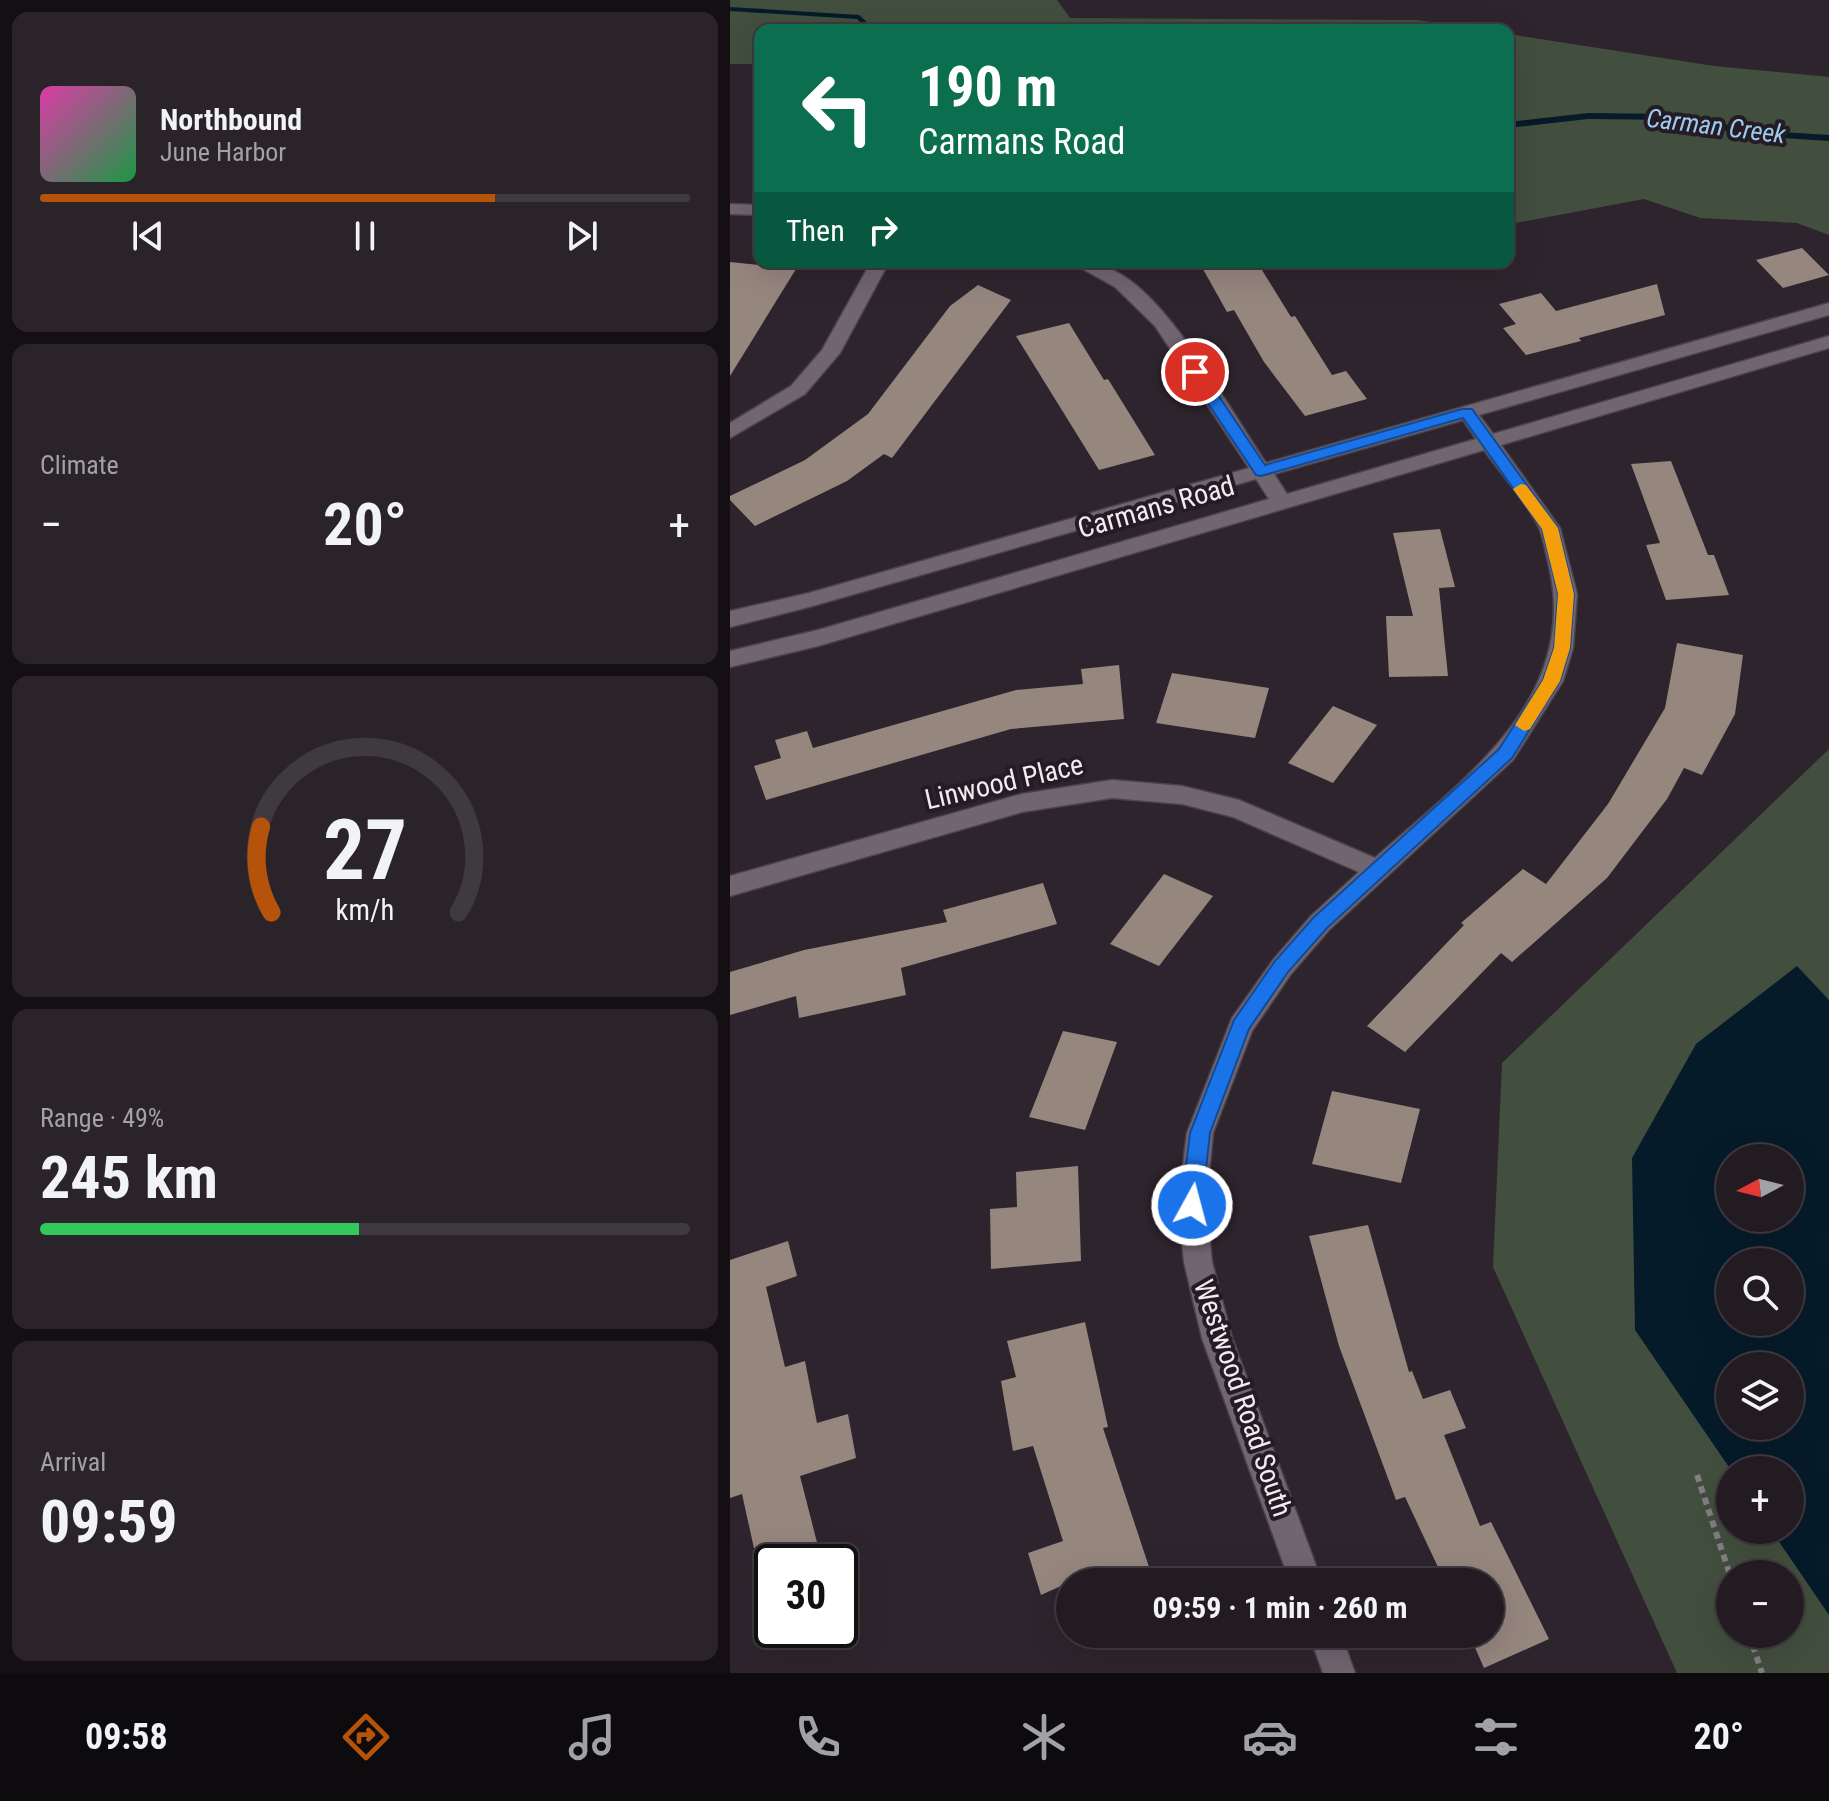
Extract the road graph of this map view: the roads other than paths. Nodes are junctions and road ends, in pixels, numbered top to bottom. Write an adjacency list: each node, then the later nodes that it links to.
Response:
1 (730, 209): 2 (street)
2 (754, 210)
3 (877, 268): 8 (street)
4 (1091, 268): 10 (street)
5 (1829, 309): 7 (street, Carmans Road)
6 (1829, 342): 9 (street, Carmans Road)
7 (1467, 412): 9 (street, Westwood Road South); 10 (street, Carmans Road)
8 (730, 432)
9 (1487, 442): 11 (street, Carmans Road); 14 (street, Westwood Road South)
10 (1261, 471): 11 (street); 12 (street, Carmans Road)
11 (1282, 502): 13 (street, Carmans Road)
12 (730, 619)
13 (730, 659)
14 (1380, 871): 15 (street, Linwood Place); 16 (street, Westwood Road South)
15 (730, 886)
16 (1301, 1568)
17 (1330, 1648): 18 (street)
18 (1339, 1673)

